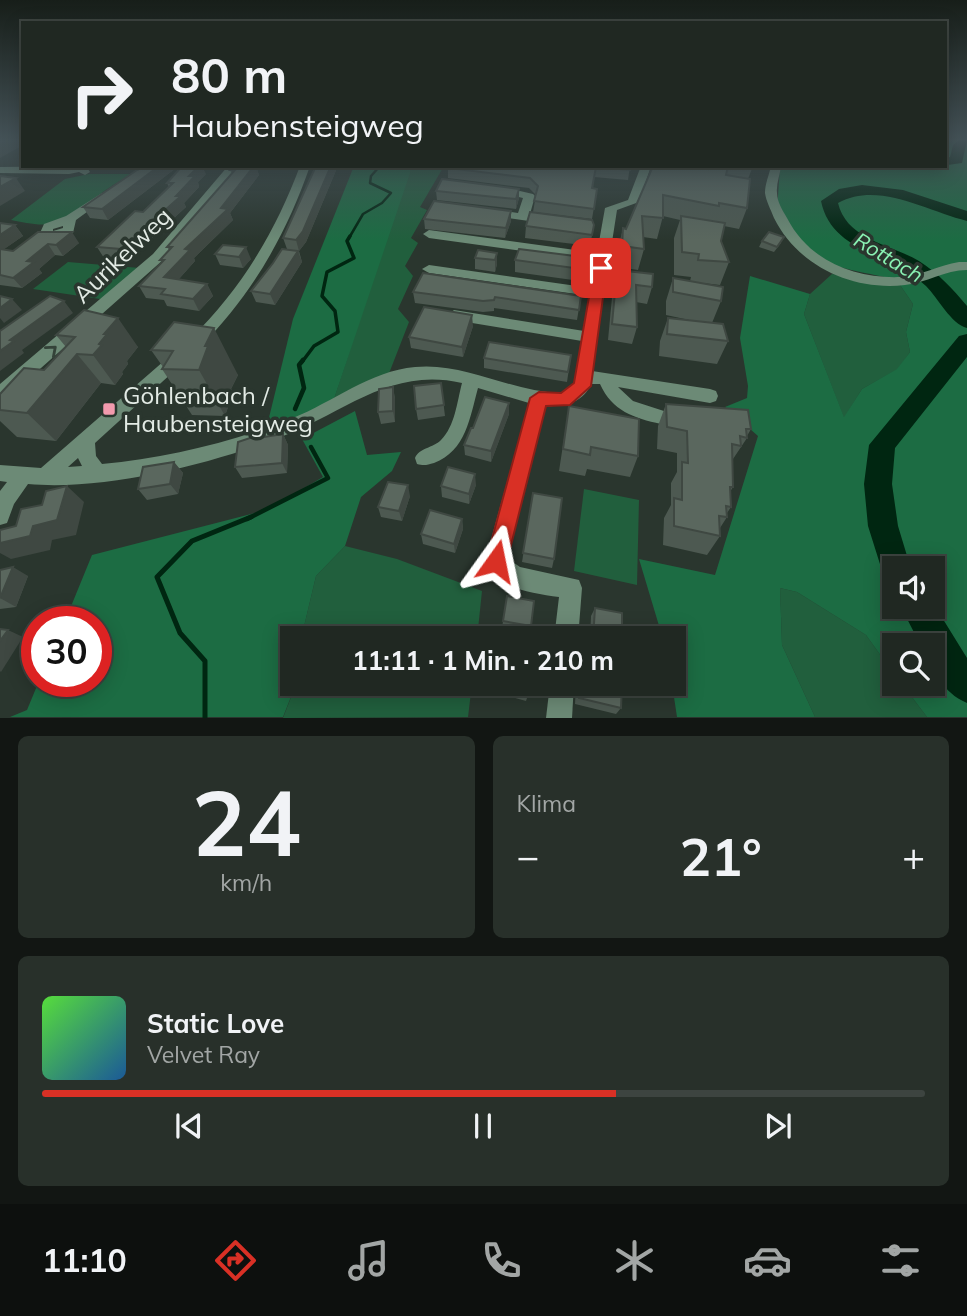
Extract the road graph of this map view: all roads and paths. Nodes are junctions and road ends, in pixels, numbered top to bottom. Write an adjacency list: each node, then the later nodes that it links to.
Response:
1 (228, 174): 21 (street, Aurikelweg, one-way to 1)
2 (302, 174): 25 (street)
3 (640, 174): 12 (street)
4 (775, 174): 13 (street)
5 (116, 186): 9 (street)
6 (484, 188): 8 (street)
7 (483, 211): 8 (street)
8 (523, 217): 10 (street)
9 (70, 219)
10 (568, 222)
11 (429, 234): 12 (street)
12 (602, 258): 15 (street)
13 (967, 266)
14 (429, 269): 15 (street)
15 (597, 293): 17 (street)
16 (438, 312): 17 (street)
17 (590, 337): 20 (street)
18 (606, 379): 20 (street); 22 (street); 24 (street)
19 (471, 382): 23 (street); 26 (street); 28 (street)
20 (583, 383): 23 (street)
21 (0, 394)
22 (710, 396)
23 (539, 398): 32 (street)
24 (661, 417)
25 (86, 442): 28 (street); 30 (street)
26 (424, 458)
27 (0, 473): 29 (street)
28 (97, 473): 30 (street)
29 (22, 477): 30 (street); 31 (street)
30 (44, 477)
31 (0, 516)
32 (567, 626)
33 (561, 696): 34 (street)
34 (559, 718)

